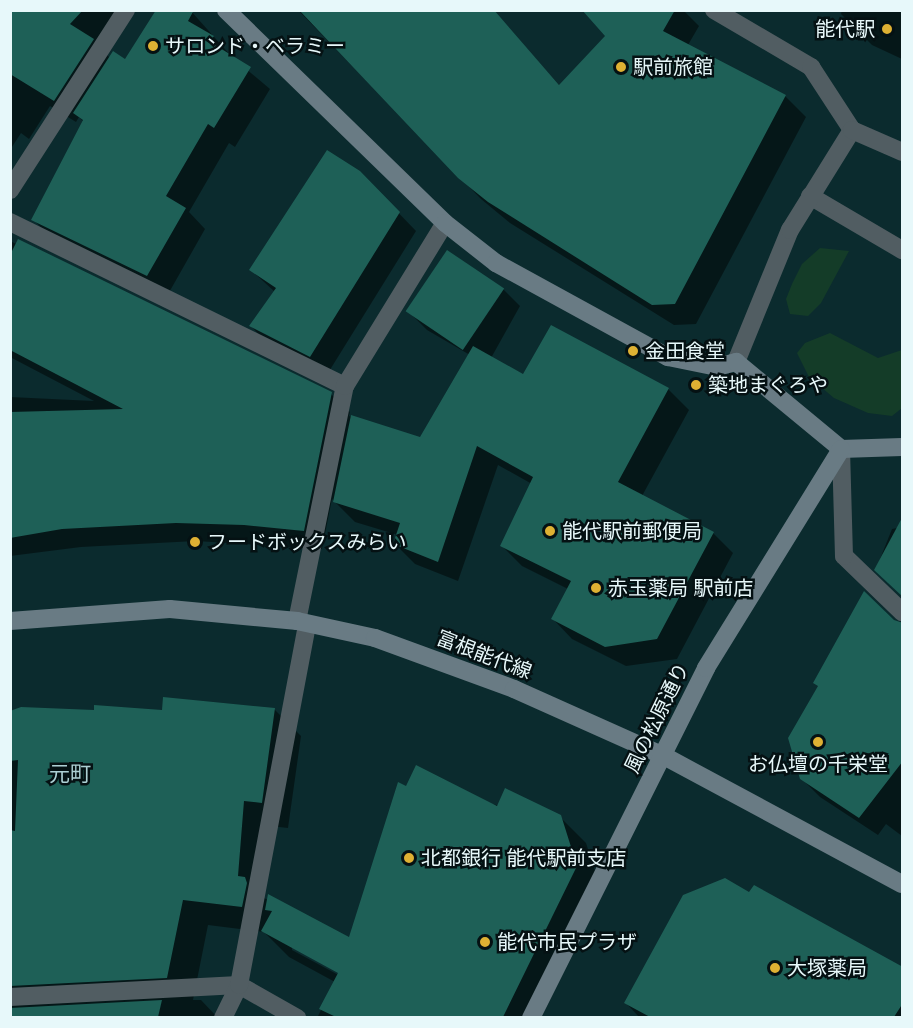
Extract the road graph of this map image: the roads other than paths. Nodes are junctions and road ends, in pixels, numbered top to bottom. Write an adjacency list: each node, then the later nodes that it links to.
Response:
1 (126, 10): 6 (street)
2 (226, 10): 9 (street)
3 (714, 10): 4 (street)
4 (852, 130): 5 (street); 7 (street)
5 (903, 152)
6 (10, 190)
7 (810, 196): 10 (street); 11 (street)
8 (10, 222): 12 (street)
9 (445, 223): 11 (street); 12 (street)
10 (903, 250)
11 (736, 362): 14 (street)
12 (345, 386): 17 (street)
13 (903, 447): 14 (street)
14 (841, 449): 15 (street); 18 (street, 風の松原通り)
15 (903, 612)
16 (10, 621): 17 (street, 富根能代線)
17 (302, 623): 18 (street, 富根能代線); 20 (street)
18 (664, 756): 19 (street, 富根能代線); 24 (street, 風の松原通り)
19 (903, 884)
20 (239, 985): 21 (street); 22 (street); 23 (street)
21 (10, 997)
22 (223, 1017)
23 (297, 1017)
24 (531, 1017)

